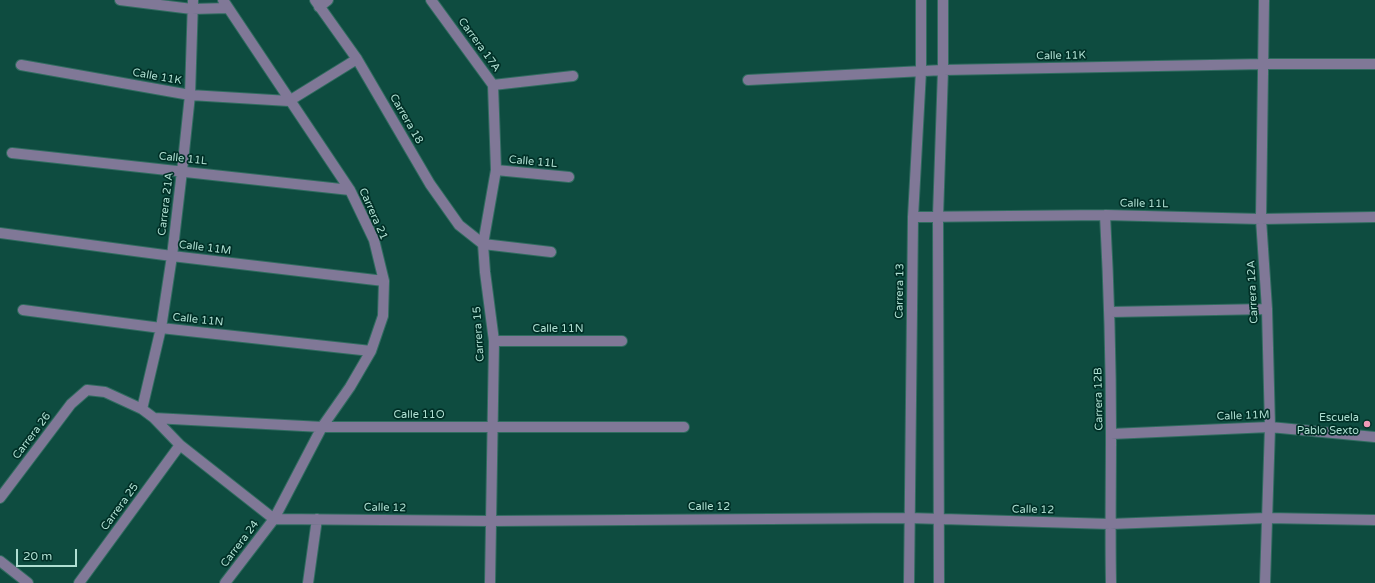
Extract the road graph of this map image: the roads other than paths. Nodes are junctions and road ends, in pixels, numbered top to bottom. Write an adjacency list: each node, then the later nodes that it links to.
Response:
1 (120, 0): 9 (street)
2 (328, 0): 7 (street)
3 (430, 0): 18 (street, Carrera 17A)
4 (921, 0): 15 (street, Carrera 13)
5 (943, 0): 14 (street)
6 (1264, 0): 11 (street, Carrera 12A)
7 (317, 3): 10 (street, Carrera 18)
8 (225, 4): 9 (street); 20 (street, Carrera 21)
9 (193, 5): 19 (street, Carrera 21A)
10 (357, 59): 20 (street); 32 (street, Carrera 18)
11 (1264, 64): 12 (street, Calle 11K); 14 (street, Calle 11K); 30 (street, Carrera 12A)
12 (1375, 64)
13 (21, 65): 19 (street, Calle 11K)
14 (944, 70): 15 (street, Calle 11K); 27 (street)
15 (921, 71): 17 (street, Calle 11K); 28 (street, Carrera 13)
16 (573, 76): 18 (street)
17 (748, 80)
18 (493, 85): 22 (street, Carrera 15)
19 (190, 95): 20 (street, Calle 11K); 23 (street, Carrera 21A)
20 (289, 101): 25 (street, Carrera 21)
21 (12, 152): 23 (street, Calle 11L)
22 (496, 170): 24 (street, Calle 11L); 32 (street, Carrera 15)
23 (182, 171): 25 (street, Calle 11L); 34 (street, Carrera 21A)
24 (569, 177)
25 (350, 190): 35 (street, Carrera 21)
26 (1105, 215): 27 (street, Calle 11L); 30 (street, Calle 11L); 38 (street, Carrera 12B)
27 (938, 216): 28 (street, Calle 11L); 57 (street)
28 (913, 217): 53 (street, Carrera 13)
29 (1375, 217): 30 (street, Calle 11L)
30 (1261, 219): 36 (street, Carrera 12A)
31 (0, 233): 34 (street, Calle 11M)
32 (483, 244): 33 (street); 40 (street, Carrera 15)
33 (551, 252)
34 (172, 256): 35 (street, Calle 11M); 39 (street, Carrera 21A)
35 (384, 281): 42 (street, Carrera 21)
36 (1266, 309): 38 (street); 45 (street, Carrera 12A)
37 (23, 310): 39 (street, Calle 11N)
38 (1110, 312): 49 (street, Carrera 12B)
39 (160, 328): 42 (street, Calle 11N); 43 (street, Carrera 21A)
40 (494, 341): 41 (street, Calle 11N); 48 (street, Carrera 15)
41 (622, 341)
42 (371, 351): 46 (street, Carrera 21)
43 (142, 409): 44 (street); 52 (street, Carrera 26)
44 (154, 418): 46 (street, Calle 11O); 51 (street)
45 (1270, 426): 49 (street, Calle 11M); 50 (street, Calle 11M); 54 (street, Carrera 12A)
46 (322, 427): 48 (street, Calle 11O); 55 (street, Carrera 21)
47 (684, 427): 48 (street, Calle 11O)
48 (492, 428): 59 (street, Carrera 15)
49 (1111, 434): 60 (street, Carrera 12B)
50 (1375, 437)
51 (180, 445): 55 (street); 63 (street, Carrera 25)
52 (0, 498)
53 (910, 518): 57 (street, Calle 12); 59 (street, Calle 12); 67 (street, Carrera 13)
54 (1267, 518): 58 (street, Calle 12); 60 (street, Calle 12); 70 (street, Carrera 12A)
55 (274, 519): 56 (street, Calle 12); 64 (street, Carrera 24)
56 (317, 519): 59 (street, Calle 12); 65 (street)
57 (940, 520): 60 (street, Calle 12); 68 (street)
58 (1375, 520)
59 (491, 521): 66 (street, Carrera 15)
60 (1110, 524): 69 (street, Carrera 12B)
61 (0, 561): 62 (street)
62 (28, 583)
63 (79, 583)
64 (225, 583)
65 (308, 583)
66 (490, 583)
67 (909, 583)
68 (939, 583)
69 (1111, 583)
70 (1266, 583)

